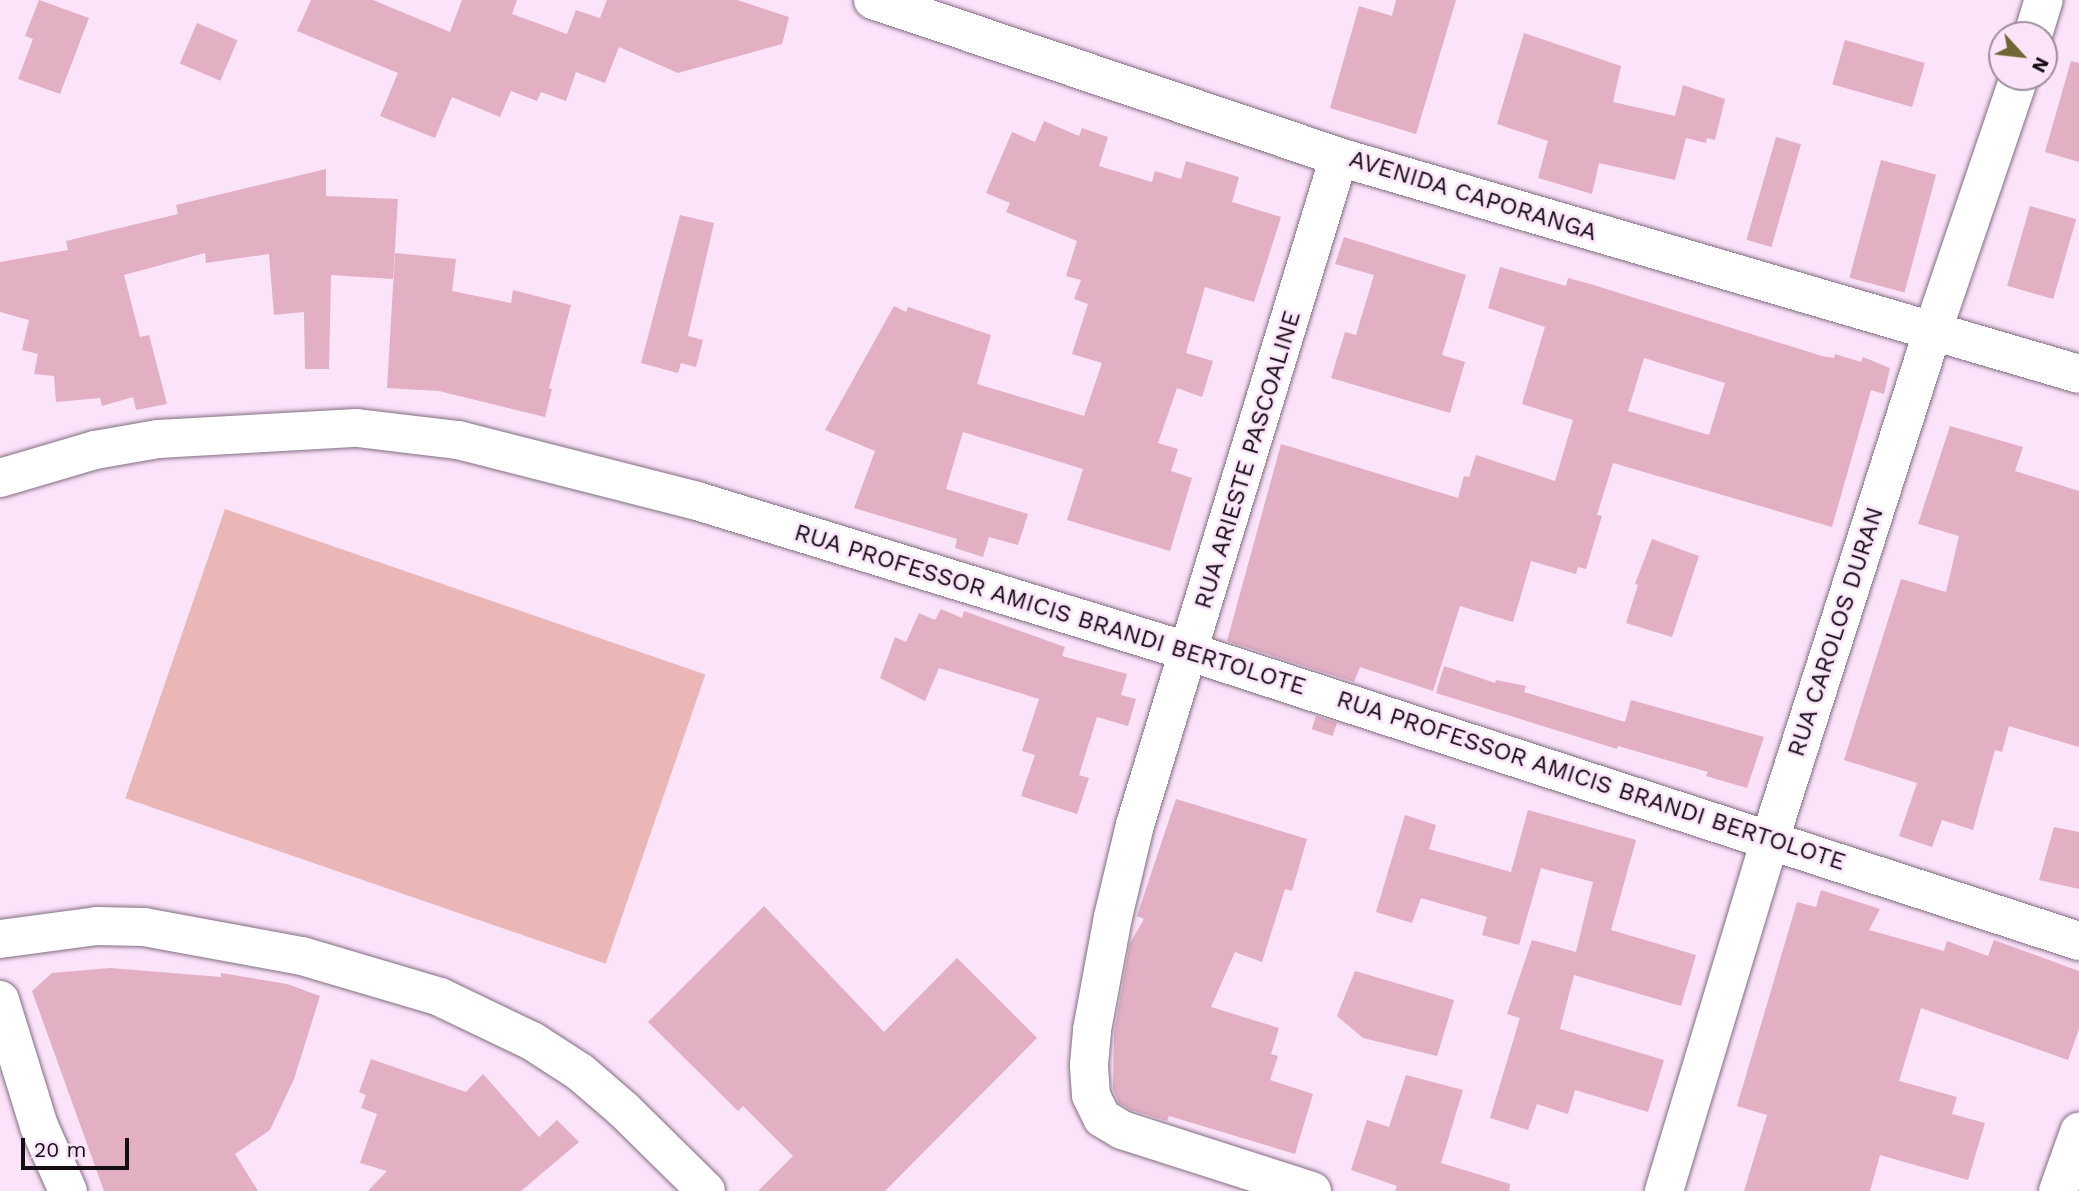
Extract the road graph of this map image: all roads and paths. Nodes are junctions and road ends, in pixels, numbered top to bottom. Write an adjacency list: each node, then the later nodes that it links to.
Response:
1 (873, 0): 3 (street, AVENIDA CAPORANGA)
2 (2014, 91): 4 (street, RUA CAROLOS DURAN)
3 (1339, 157): 4 (street, AVENIDA CAPORANGA); 7 (street, RUA ARIESTE PASCOALINE)
4 (1932, 333): 5 (street, AVENIDA CAPORANGA); 8 (street, RUA CAROLOS DURAN)
5 (2079, 374)
6 (0, 478): 7 (street, RUA PROFESSOR AMICIS BRANDI BERTOLOTE)
7 (1190, 652): 8 (street, RUA PROFESSOR AMICIS BRANDI BERTOLOTE); 15 (street, RUA ARIESTE PASCOALINE)
8 (1770, 839): 10 (street, RUA PROFESSOR AMICIS BRANDI BERTOLOTE); 16 (street, RUA CAROLOS DURAN)
9 (0, 939): 14 (street)
10 (2079, 941)
11 (0, 1000): 13 (street)
12 (2076, 1149): 17 (street)
13 (68, 1191)
14 (706, 1191)
15 (1312, 1191)
16 (1664, 1191)
17 (2058, 1191)

